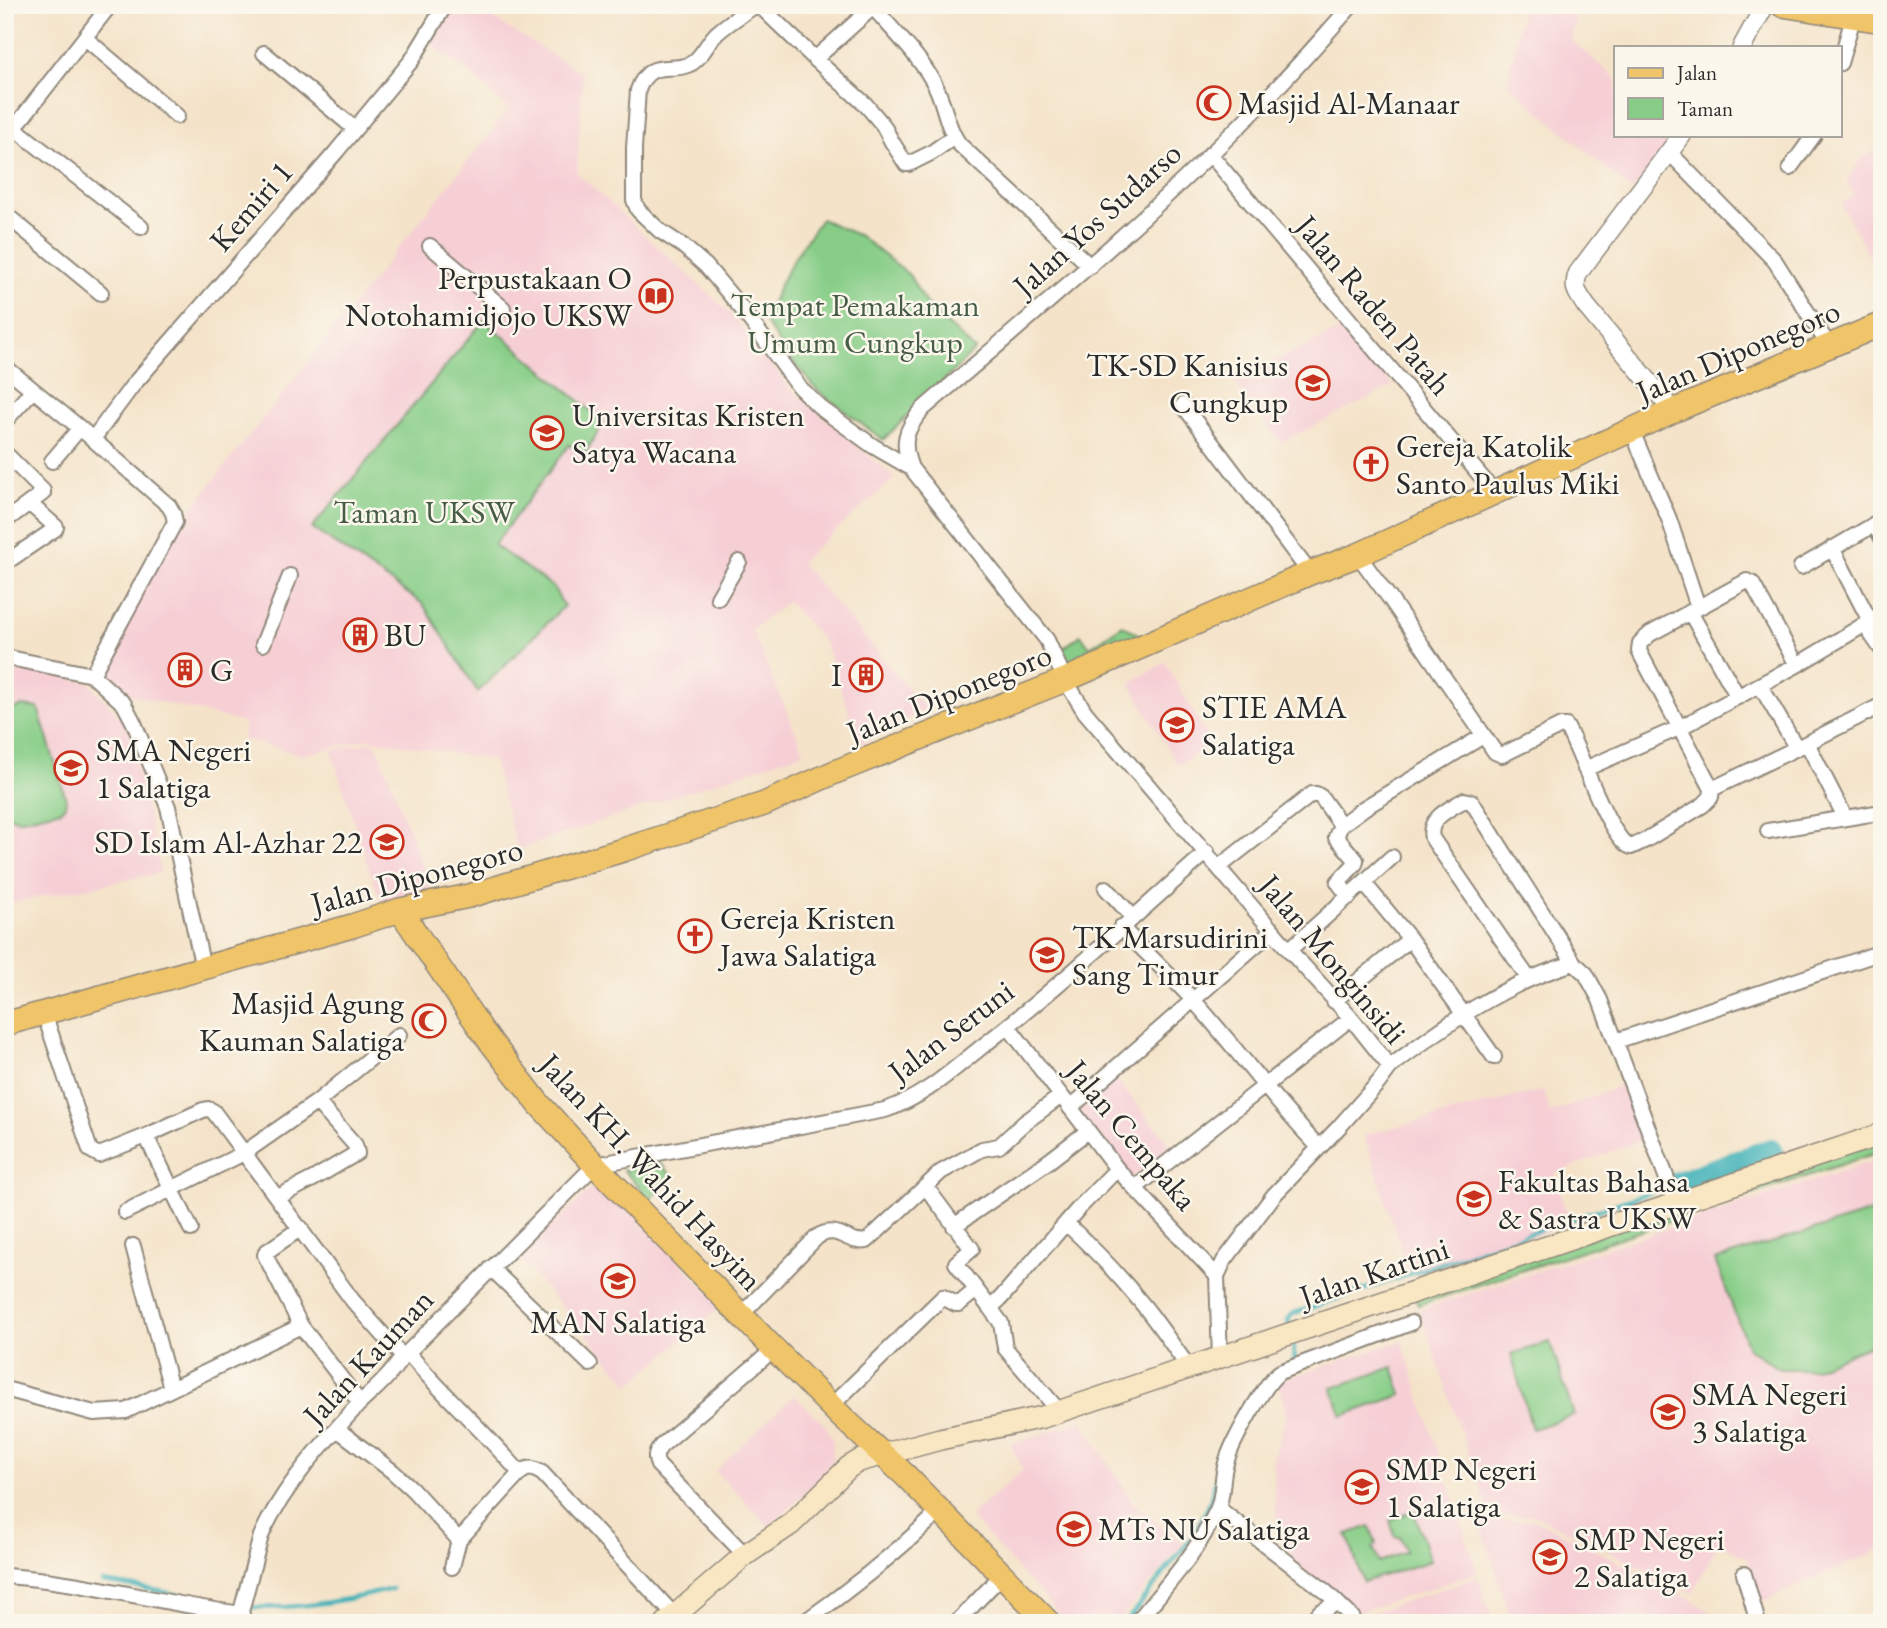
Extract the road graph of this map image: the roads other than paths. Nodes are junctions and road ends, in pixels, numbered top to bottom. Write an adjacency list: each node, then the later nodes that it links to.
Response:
1 (445, 5): 16 (street, Kemiri 1)
2 (758, 5): 14 (street); 42 (street)
3 (1352, 5): 22 (street, Jalan Yos Sudarso)
4 (1765, 5): 11 (street)
5 (1782, 5): 8 (main road)
6 (108, 6): 10 (street)
7 (874, 6): 14 (street); 20 (street)
8 (1853, 18): 9 (main road); 13 (street)
9 (1882, 21)
10 (85, 38): 15 (street); 17 (street)
11 (1743, 46)
12 (264, 53): 16 (street)
13 (1842, 57)
14 (815, 59): 20 (street)
15 (177, 116)
16 (355, 129): 39 (street, Kemiri 1)
17 (10, 134): 25 (street)
18 (1681, 136): 21 (street)
19 (1813, 136): 23 (street)
20 (954, 137): 27 (street)
21 (1669, 152): 31 (street); 35 (street)
22 (1210, 154): 27 (street, Jalan Yos Sudarso); 43 (street, Jalan Raden Patah)
23 (1790, 168)
24 (5, 214): 28 (street)
25 (141, 227)
26 (430, 246): 29 (street)
27 (1090, 266): 42 (street, Jalan Yos Sudarso)
28 (101, 293)
29 (503, 308)
30 (1882, 324): 31 (main road, Jalan Diponegoro)
31 (1829, 346): 35 (main road, Jalan Diponegoro)
32 (5, 367): 33 (street)
33 (33, 390): 36 (street); 37 (street)
34 (1183, 405): 53 (street)
35 (1673, 411): 38 (main road, Jalan Diponegoro)
36 (5, 421)
37 (80, 428): 39 (street); 41 (street)
38 (1632, 431): 43 (main road, Jalan Diponegoro); 56 (street)
39 (93, 439): 62 (street)
40 (5, 453): 44 (street)
41 (52, 461)
42 (911, 468): 63 (street)
43 (1494, 493): 49 (main road, Jalan Diponegoro)
44 (29, 503): 45 (street); 51 (street)
45 (5, 522)
46 (1878, 522): 47 (street); 48 (street)
47 (1882, 538)
48 (1832, 548): 52 (street); 57 (street)
49 (1358, 555): 53 (main road, Jalan Diponegoro); 68 (street)
50 (739, 562): 55 (street)
51 (5, 564)
52 (1801, 568)
53 (1310, 573): 63 (main road, Jalan Diponegoro)
54 (290, 576): 58 (street)
55 (718, 598)
56 (1694, 610): 61 (street); 65 (street); 67 (street)
57 (1872, 620): 59 (street); 61 (street)
58 (263, 644)
59 (1882, 650)
60 (5, 657): 62 (street)
61 (1797, 665): 64 (street)
62 (92, 675): 90 (street)
63 (1065, 680): 76 (street, Jalan Monginsidi); 82 (main road, Jalan Diponegoro)
64 (1760, 685): 65 (street); 69 (street)
65 (1738, 697): 67 (street)
66 (1880, 706): 69 (street)
67 (1681, 727): 70 (street); 71 (street)
68 (1483, 736): 70 (street); 74 (street)
69 (1802, 745): 71 (street); 73 (street)
70 (1585, 769): 71 (street)
71 (1712, 789)
72 (1882, 812): 73 (street)
73 (1845, 817): 75 (street)
74 (1341, 825): 78 (street); 81 (street)
75 (1768, 831)
76 (1207, 852): 78 (street, Jalan Monginsidi); 83 (street, Jalan Seruni)
77 (1392, 857): 79 (street)
78 (1219, 867): 85 (street, Jalan Monginsidi)
79 (1364, 883): 81 (street); 86 (street)
80 (1106, 888): 83 (street)
81 (1349, 897): 87 (street)
82 (400, 910): 90 (main road, Jalan Diponegoro); 111 (main road, Jalan KH. Wahid Hasyim)
83 (1133, 917): 84 (street, Jalan Seruni)
84 (1121, 928): 92 (street); 98 (street, Jalan Seruni)
85 (1273, 930): 87 (street, Jalan Monginsidi); 92 (street)
86 (1410, 939): 93 (street); 95 (street)
87 (1289, 950): 93 (street, Jalan Monginsidi)
88 (1882, 952): 100 (street)
89 (1574, 963): 91 (street); 91 (street); 100 (street)
90 (203, 968): 94 (main road, Jalan Diponegoro)
91 (1529, 979): 95 (street)
92 (1194, 1001): 103 (street); 105 (street)
93 (1334, 1001): 96 (street, Jalan Monginsidi)
94 (44, 1013): 97 (main road, Jalan Diponegoro); 108 (street)
95 (1464, 1014): 101 (street); 102 (street)
96 (1351, 1018): 102 (street, Jalan Monginsidi); 103 (street)
97 (5, 1024)
98 (1008, 1026): 105 (street, Jalan Cempaka); 111 (street, Jalan Seruni)
99 (399, 1035): 104 (street)
100 (1616, 1041): 117 (street)
101 (1494, 1056)
102 (1390, 1067): 109 (street, Jalan Monginsidi)
103 (1263, 1087): 109 (street); 115 (street)
104 (317, 1102): 110 (street); 116 (street)
105 (1065, 1102): 106 (street, Jalan Cempaka); 113 (street)
106 (1088, 1131): 112 (street, Jalan Cempaka); 120 (street)
107 (1882, 1134): 117 (main road, Jalan Kartini)
108 (146, 1136): 110 (street); 114 (street)
109 (1319, 1147): 125 (street, Jalan Monginsidi)
110 (244, 1153): 114 (street); 116 (street)
111 (596, 1165): 124 (street, Jalan Kauman); 128 (main road, Jalan KH. Wahid Hasyim)
112 (1117, 1169): 115 (street, Jalan Cempaka); 119 (street)
113 (926, 1187): 120 (street); 128 (street)
114 (172, 1188): 118 (street); 122 (street)
115 (1135, 1188): 125 (street, Jalan Cempaka)
116 (278, 1197): 121 (street)
117 (1676, 1203): 133 (main road, Jalan Kartini)
118 (125, 1212)
119 (1066, 1223): 127 (street); 135 (street)
120 (954, 1226): 126 (street)
121 (301, 1228): 130 (street); 132 (street)
122 (191, 1229)
123 (133, 1246): 137 (street)
124 (491, 1268): 132 (street, Jalan Kauman); 134 (street)
125 (1217, 1276): 133 (street)
126 (976, 1290): 127 (street); 139 (street)
127 (990, 1308): 140 (street)
128 (741, 1315): 131 (main road, Jalan KH. Wahid Hasyim)
129 (1411, 1323): 144 (street)
130 (301, 1326): 137 (street); 138 (street)
131 (774, 1349): 139 (main road, Jalan KH. Wahid Hasyim); 147 (street)
132 (405, 1355): 138 (street, Jalan Kauman); 143 (street)
133 (1220, 1357): 135 (main road, Jalan Kartini)
134 (590, 1364)
135 (1189, 1368): 140 (main road, Jalan Kartini)
136 (5, 1389): 137 (street)
137 (172, 1389)
138 (360, 1403): 141 (street, Jalan Kauman)
139 (831, 1405): 142 (main road, Jalan KH. Wahid Hasyim)
140 (1059, 1411): 142 (main road, Jalan Kartini)
141 (337, 1429): 146 (street); 153 (street, Jalan Kauman)
142 (883, 1455): 145 (main road, Jalan KH. Wahid Hasyim); 147 (main road, Jalan Kartini)
143 (520, 1473): 146 (street); 154 (street)
144 (1219, 1508): 152 (street); 158 (street)
145 (940, 1511): 149 (main road, Jalan KH. Wahid Hasyim); 155 (street)
146 (459, 1540): 148 (street)
147 (745, 1555): 154 (main road, Jalan Kartini)
148 (452, 1567)
149 (1003, 1574): 156 (street); 157 (main road, Jalan KH. Wahid Hasyim)
150 (1744, 1574): 161 (street)
151 (5, 1576): 153 (street)
152 (1337, 1603): 159 (street); 160 (street)
153 (242, 1611)
154 (670, 1619)
155 (803, 1623)
156 (956, 1623)
157 (1049, 1623)
158 (1136, 1623)
159 (1311, 1623)
160 (1355, 1623)
161 (1758, 1623)

